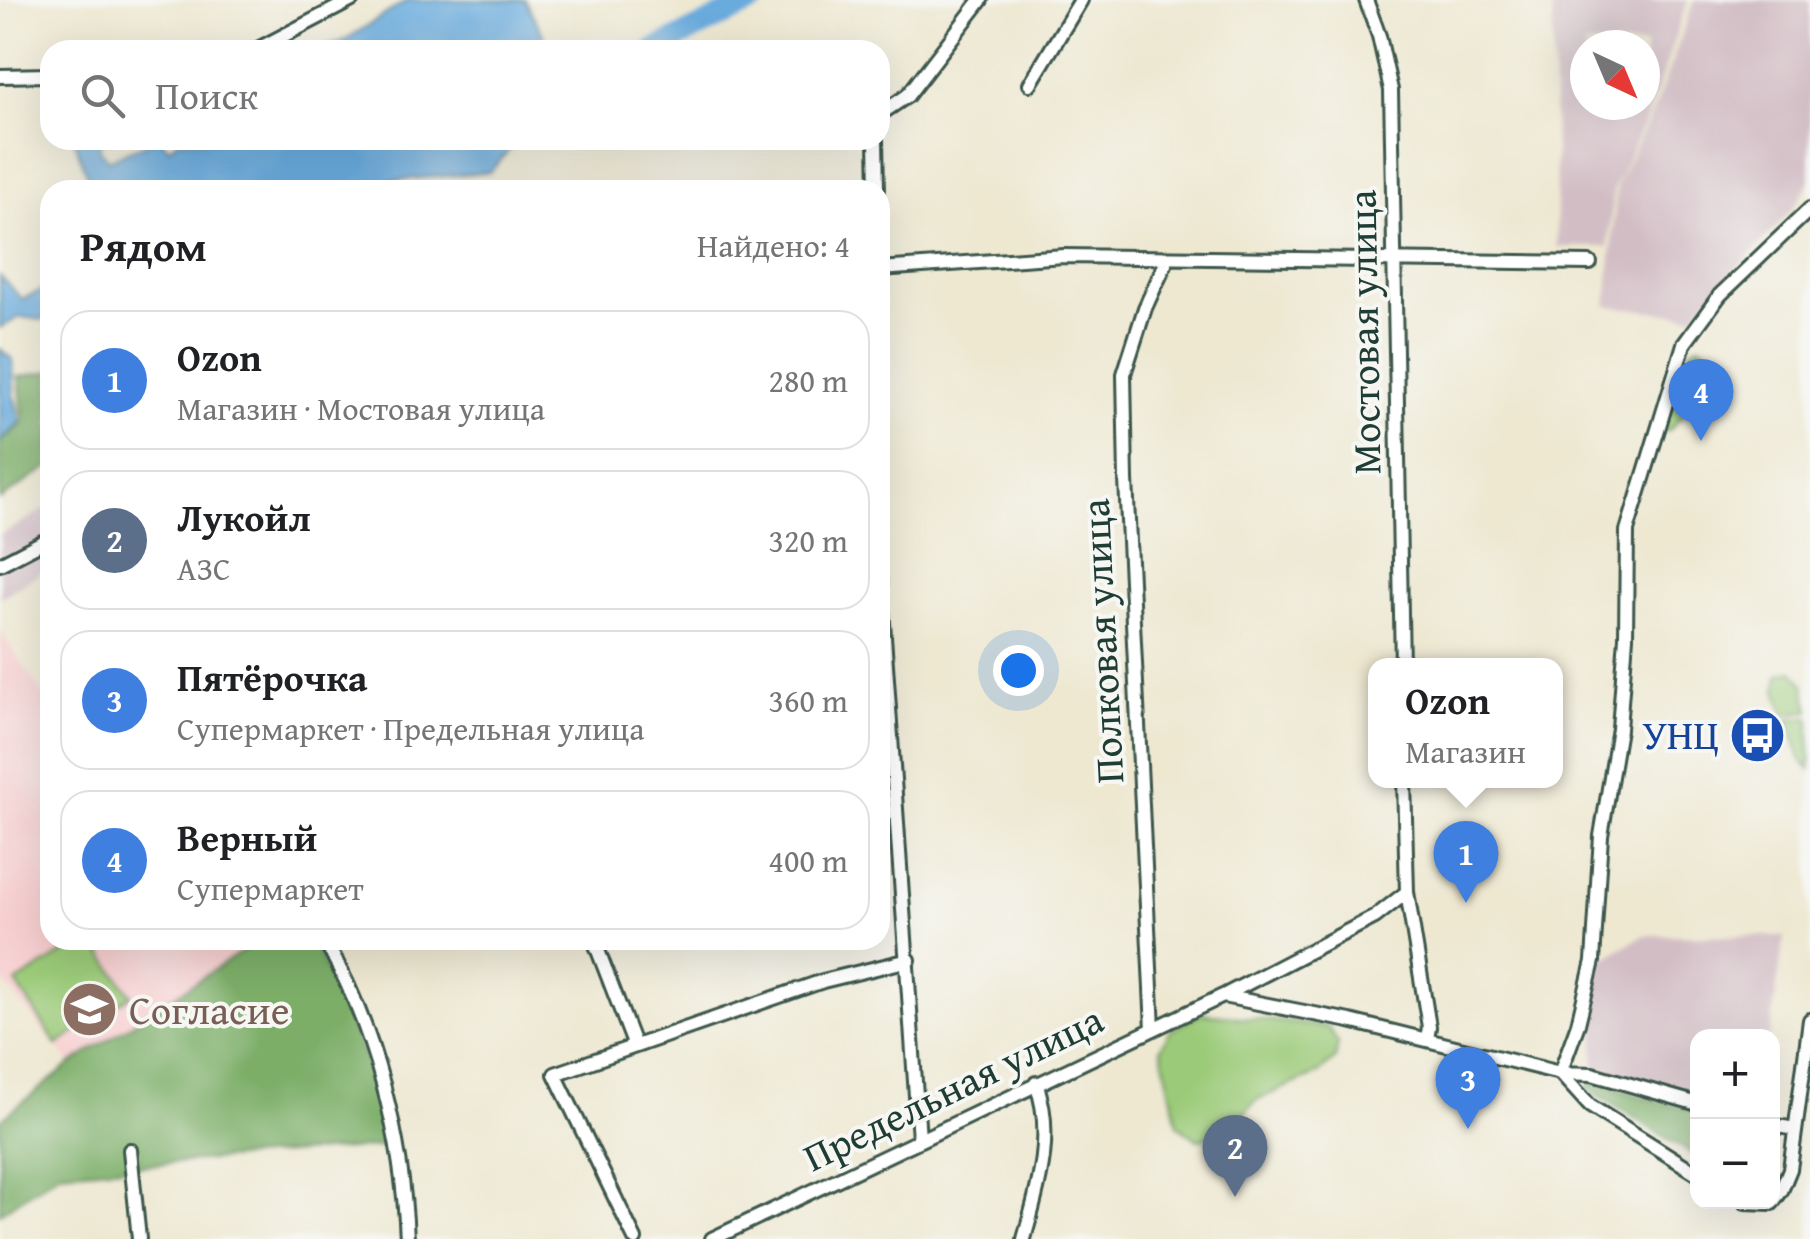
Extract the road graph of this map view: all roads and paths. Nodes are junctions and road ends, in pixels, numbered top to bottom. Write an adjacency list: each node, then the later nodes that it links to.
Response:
1 (352, 0): 5 (street)
2 (981, 0): 9 (street)
3 (1082, 0): 8 (street)
4 (1366, 0): 14 (street, Мостовая улица)
5 (275, 40)
6 (40, 75): 7 (street)
7 (0, 76)
8 (1030, 84)
9 (890, 107)
10 (876, 150): 11 (street)
11 (878, 180)
12 (1810, 209): 31 (street)
13 (1168, 258): 14 (street); 16 (street); 28 (street, Полковая улица)
14 (1395, 260): 15 (street); 19 (street, Мостовая улица)
15 (1590, 263)
16 (890, 268)
17 (40, 543): 18 (street)
18 (0, 564)
19 (1402, 658)
20 (890, 711): 25 (street)
21 (1404, 788): 22 (street)
22 (1406, 892): 26 (street, Предельная улица); 29 (street)
23 (328, 950): 41 (street)
24 (598, 950): 30 (street)
25 (909, 960): 30 (street); 36 (street)
26 (1223, 996): 28 (street, Предельная улица); 29 (street)
27 (1810, 1020): 35 (street)
28 (1153, 1028): 32 (street, Предельная улица)
29 (1427, 1039): 31 (street)
30 (634, 1044): 42 (street)
31 (1560, 1074): 33 (street); 38 (street)
32 (1036, 1084): 36 (street, Предельная улица); 44 (street)
33 (1690, 1102)
34 (1780, 1126): 35 (street)
35 (1795, 1129): 39 (street)
36 (919, 1139): 43 (street, Предельная улица)
37 (130, 1150): 40 (street)
38 (1690, 1169)
39 (1780, 1188)
40 (139, 1239)
41 (407, 1239)
42 (635, 1239)
43 (712, 1239)
44 (1024, 1239)

